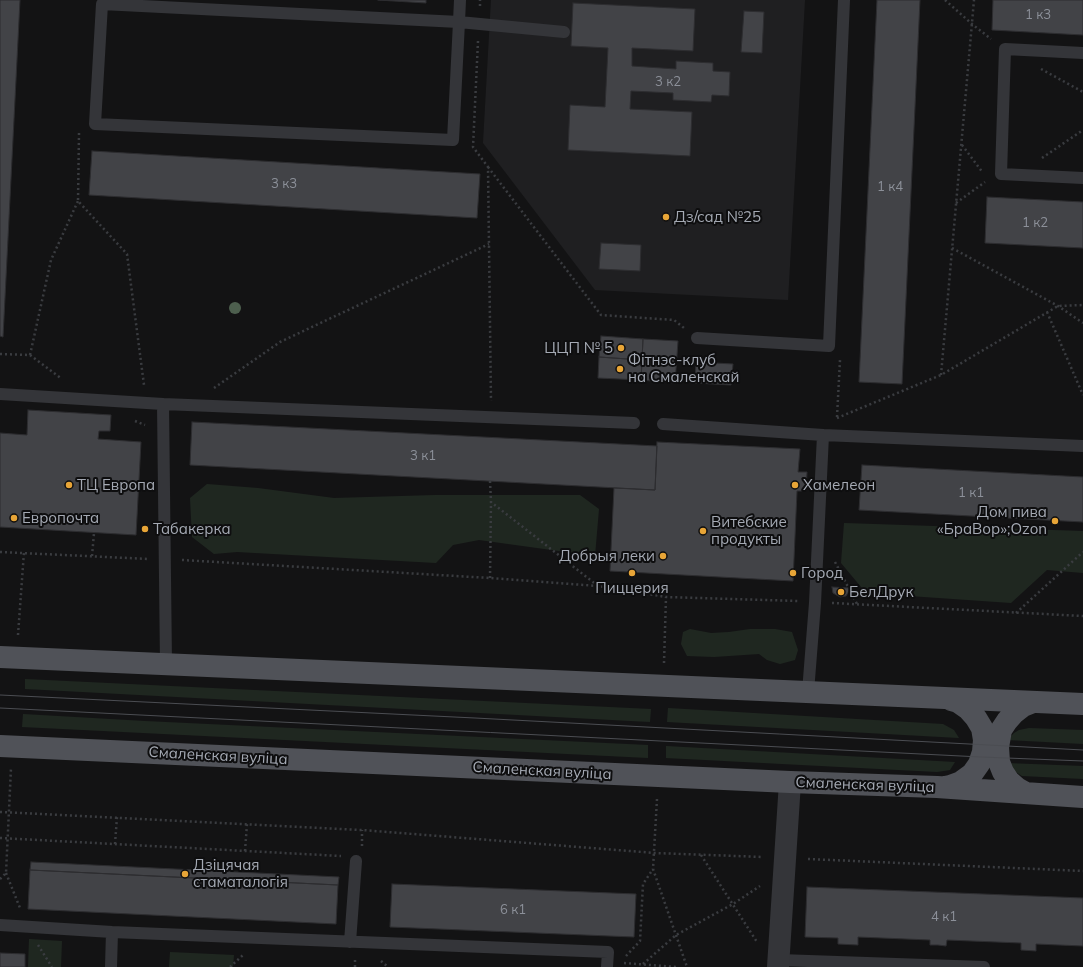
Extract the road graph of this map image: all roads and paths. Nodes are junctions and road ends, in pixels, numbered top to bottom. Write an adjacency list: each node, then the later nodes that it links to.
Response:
1 (460, 0): 6 (lane)
2 (480, 0): 7 (path)
3 (844, 0): 28 (lane)
4 (944, 0): 8 (path)
5 (974, 0): 8 (path)
6 (459, 22): 6 (lane); 7 (lane)
7 (479, 24): 9 (lane); 17 (path)
8 (972, 24): 10 (path); 16 (path)
9 (564, 32)
10 (1005, 49): 11 (lane); 19 (lane)
11 (1083, 53)
12 (1038, 67): 13 (path)
13 (1083, 92)
14 (80, 128): 21 (path)
15 (1083, 130): 19 (path)
16 (961, 144): 18 (path); 23 (path)
17 (488, 167): 22 (path); 28 (path)
18 (983, 174)
19 (1016, 174): 20 (lane)
20 (1083, 178)
21 (78, 202): 29 (path); 33 (path)
22 (489, 244): 35 (path); 36 (path)
23 (952, 248): 25 (path); 30 (path)
24 (1083, 305): 25 (path)
25 (1058, 306): 26 (path); 27 (path)
26 (1047, 312): 30 (path); 32 (path)
27 (1083, 323)
28 (697, 338)
29 (0, 354)
30 (941, 375): 41 (path)
31 (0, 394): 33 (lane)
32 (1083, 395)
33 (146, 403): 34 (lane)
34 (164, 404): 35 (lane); 38 (lane)
35 (186, 405): 36 (lane)
36 (492, 417): 39 (lane)
37 (129, 418): 38 (path)
38 (163, 418): 51 (lane)
39 (634, 424)
40 (663, 424): 41 (lane)
41 (822, 435): 42 (lane); 55 (lane)
42 (1083, 446)
43 (490, 481): 44 (path)
44 (491, 502): 52 (path); 53 (path)
45 (94, 533): 49 (path)
46 (0, 552): 47 (path)
47 (24, 552): 49 (path); 59 (path)
48 (1083, 552): 57 (path)
49 (92, 556): 51 (path)
50 (833, 559): 56 (path)
51 (165, 560): 52 (path); 61 (lane)
52 (490, 578): 53 (path)
53 (598, 586): 54 (path)
54 (666, 597): 55 (path); 62 (path)
55 (815, 602): 56 (path); 63 (lane)
56 (857, 604): 57 (path)
57 (1015, 613): 58 (path)
58 (1083, 616)
59 (18, 635)
60 (0, 657): 61 (main road)
61 (166, 664): 63 (main road)
62 (664, 664)
63 (808, 692): 64 (main road)
64 (946, 699): 65 (main road); 70 (main road)
65 (1033, 702): 66 (main road); 71 (main road)
66 (1083, 704)
67 (0, 746): 69 (main road, Смаленская вуліца)
68 (11, 765): 75 (path)
69 (790, 782): 70 (main road, Смаленская вуліца); 85 (street)
70 (937, 788): 71 (main road, Смаленская вуліца)
71 (1026, 793): 72 (main road, Смаленская вуліца)
72 (1083, 797)
73 (657, 798): 82 (path)
74 (0, 812): 75 (path)
75 (9, 812): 76 (path); 79 (path)
76 (117, 817): 77 (path); 80 (path)
77 (247, 824): 81 (path); 82 (path)
78 (0, 838): 79 (path)
79 (8, 838): 80 (path); 88 (path)
80 (115, 844): 81 (path)
81 (245, 851): 84 (path)
82 (655, 852): 83 (path); 86 (path)
83 (701, 855): 85 (path); 90 (path)
84 (351, 859): 95 (lane)
85 (785, 864): 87 (path); 90 (path); 97 (street)
86 (653, 869): 94 (path); 98 (path)
87 (1083, 871)
88 (6, 873): 89 (path); 92 (path)
89 (0, 879)
90 (733, 904): 94 (path); 96 (path)
91 (0, 925): 92 (lane)
92 (27, 926): 93 (lane)
93 (112, 932): 95 (lane); 99 (lane)
94 (676, 935): 98 (path); 102 (path)
95 (350, 942): 100 (lane)
96 (761, 948)
97 (779, 963): 103 (lane)
98 (643, 964): 101 (path)
99 (111, 967)
100 (608, 967)
101 (677, 967)
102 (687, 967)
103 (984, 967)

